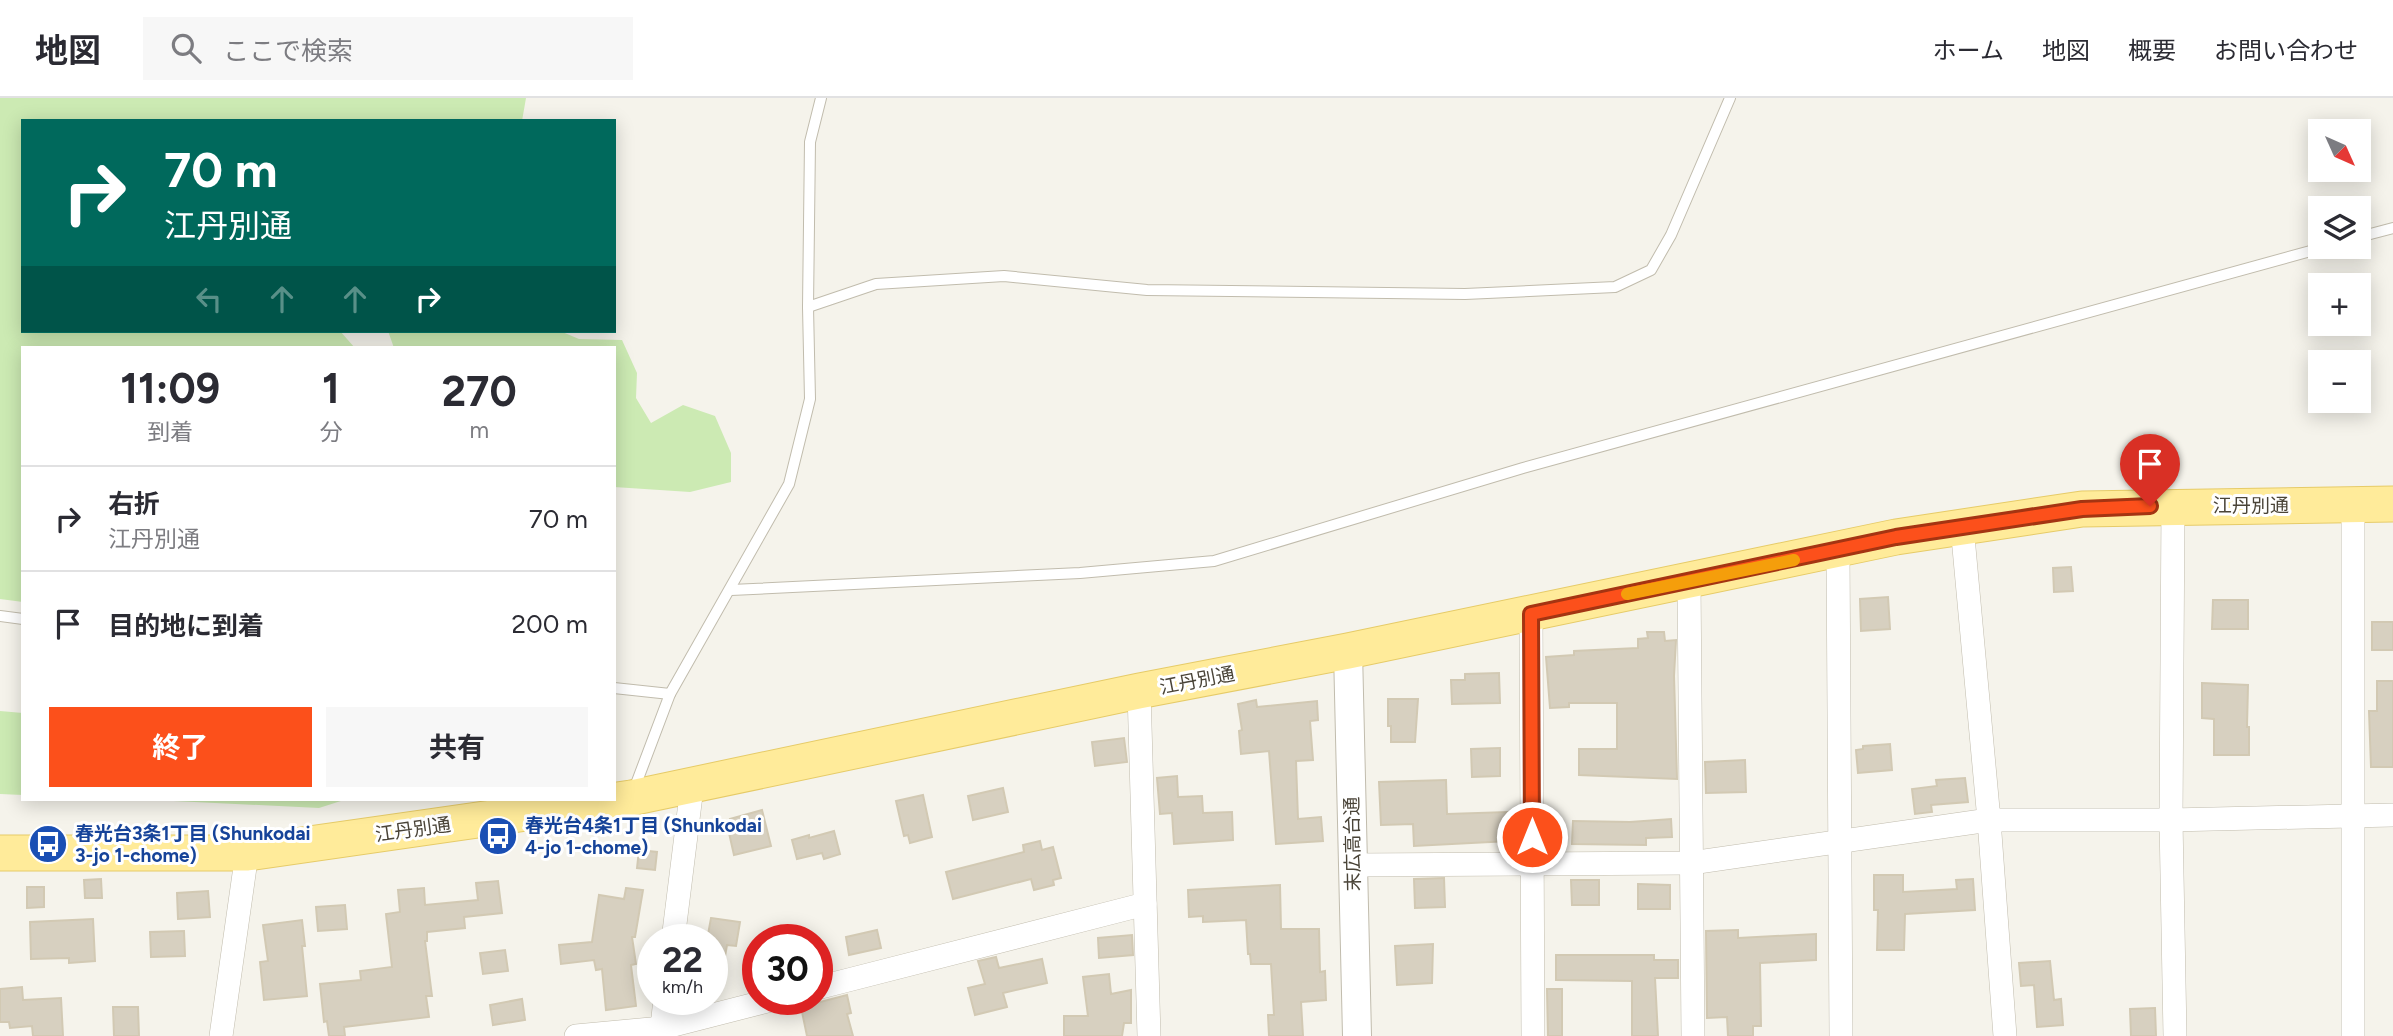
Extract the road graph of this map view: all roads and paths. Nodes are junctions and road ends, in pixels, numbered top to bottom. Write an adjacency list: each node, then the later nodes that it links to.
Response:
1 (821, 98): 6 (lane)
2 (1730, 98): 6 (lane)
3 (2393, 228): 4 (lane)
4 (2371, 234)
5 (2308, 252): 13 (lane)
6 (808, 307): 13 (lane)
7 (2353, 504): 8 (main road, 江丹別通); 9 (main road, 江丹別通); 26 (street)
8 (2393, 504)
9 (2173, 506): 10 (main road, 江丹別通); 28 (street)
10 (1962, 526): 11 (main road, 江丹別通); 27 (street)
11 (1838, 551): 12 (main road, 江丹別通); 29 (street)
12 (1689, 581): 14 (main road, 江丹別通); 32 (street)
13 (731, 590): 20 (lane)
14 (1531, 614): 17 (main road, 江丹別通); 33 (street)
15 (0, 616): 16 (lane)
16 (21, 619)
17 (1348, 652): 19 (main road, 江丹別通); 34 (street, 末広高台通)
18 (616, 688): 20 (lane)
19 (1139, 691): 21 (main road, 江丹別通); 35 (street)
20 (670, 694): 22 (lane)
21 (692, 787): 22 (main road, 江丹別通); 36 (street)
22 (631, 798): 23 (main road, 江丹別通)
23 (616, 800)
24 (610, 801): 31 (main road, 江丹別通)
25 (2393, 815): 26 (street)
26 (2354, 816): 28 (street); 49 (street)
27 (1989, 820): 28 (street); 29 (street); 47 (street)
28 (2171, 820): 48 (street)
29 (1838, 844): 32 (street); 46 (street)
30 (0, 853): 31 (main road, 江丹別通)
31 (247, 853): 40 (street)
32 (1691, 863): 33 (street); 45 (street)
33 (1532, 864): 34 (street); 44 (street)
34 (1353, 865): 43 (street, 末広高台通)
35 (1145, 904): 37 (street); 42 (street)
36 (675, 924)
37 (833, 984)
38 (742, 1009): 39 (street)
39 (661, 1032): 41 (street)
40 (221, 1036)
41 (576, 1036)
42 (1149, 1036)
43 (1357, 1036)
44 (1533, 1036)
45 (1692, 1036)
46 (1841, 1036)
47 (2005, 1036)
48 (2175, 1036)
49 (2353, 1036)

